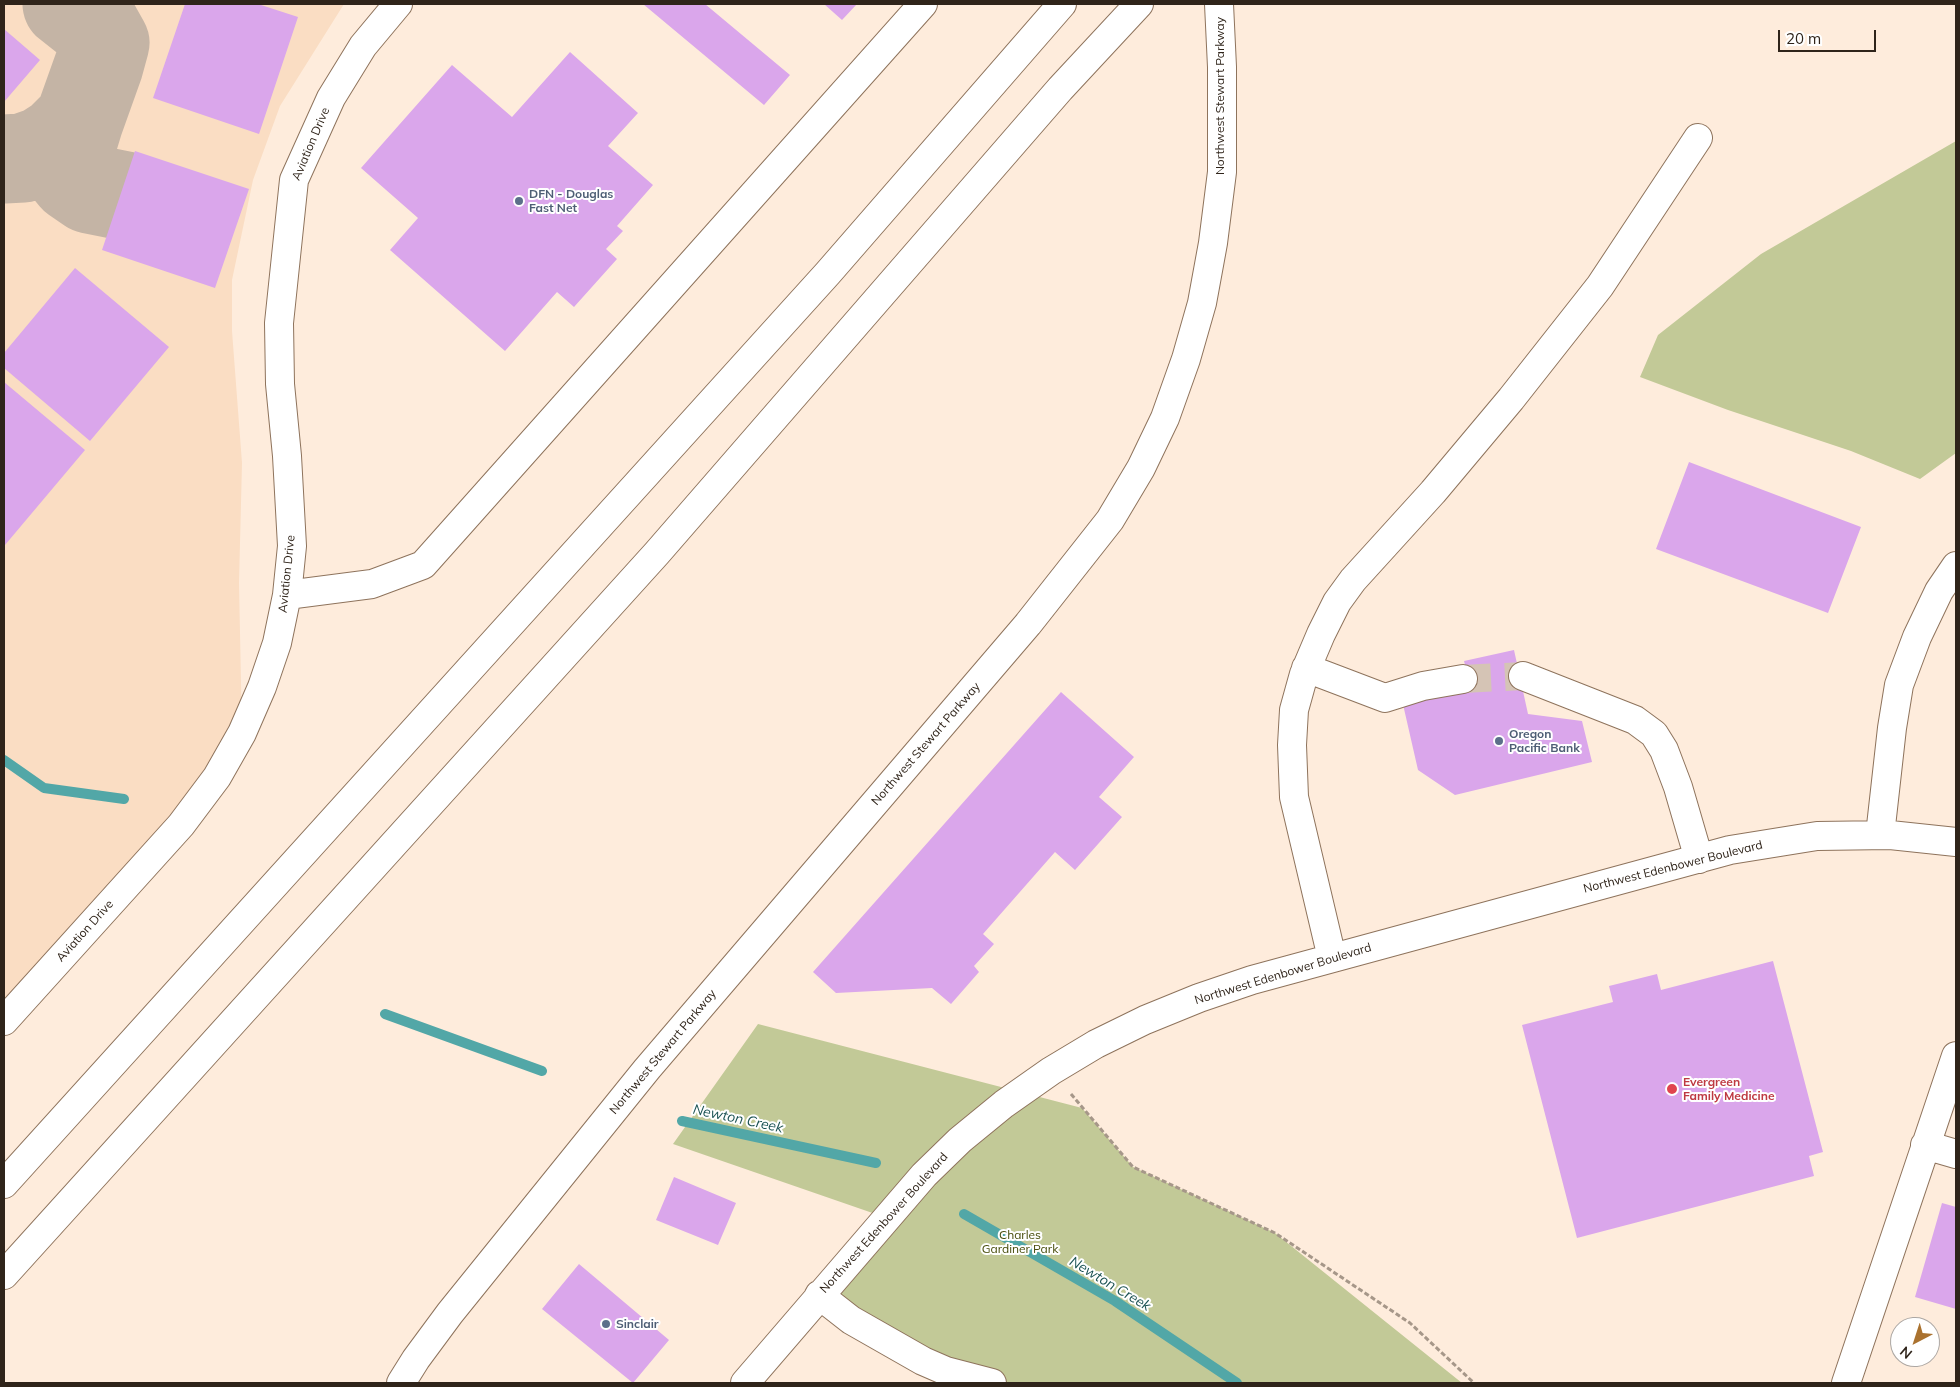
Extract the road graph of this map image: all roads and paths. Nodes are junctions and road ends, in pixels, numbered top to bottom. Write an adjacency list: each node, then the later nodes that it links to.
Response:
1 (398, 4): 8 (main road, Aviation Drive)
2 (923, 4): 8 (main road)
3 (1062, 4): 21 (main road)
4 (1139, 4): 22 (main road)
5 (1219, 4): 24 (main road, Northwest Stewart Parkway)
6 (1698, 138): 9 (main road)
7 (1956, 566): 12 (main road)
8 (287, 595): 16 (main road, Aviation Drive)
9 (1306, 668): 11 (main road); 15 (main road)
10 (1522, 676): 14 (main road)
11 (1463, 679)
12 (1880, 835): 13 (main road, Northwest Edenbower Boulevard); 14 (main road, Northwest Edenbower Boulevard)
13 (1956, 842)
14 (1699, 859): 15 (main road, Northwest Edenbower Boulevard)
15 (1332, 958): 18 (main road, Northwest Edenbower Boulevard)
16 (4, 1021)
17 (1956, 1056): 19 (main road)
18 (1051, 1071): 23 (main road, Northwest Edenbower Boulevard); 27 (path)
19 (1925, 1146): 20 (main road); 28 (main road)
20 (1956, 1154)
21 (4, 1184)
22 (4, 1275)
23 (819, 1295): 25 (main road, Northwest Edenbower Boulevard); 26 (main road)
24 (401, 1383)
25 (744, 1383)
26 (992, 1383)
27 (1474, 1383)
28 (1846, 1383)

